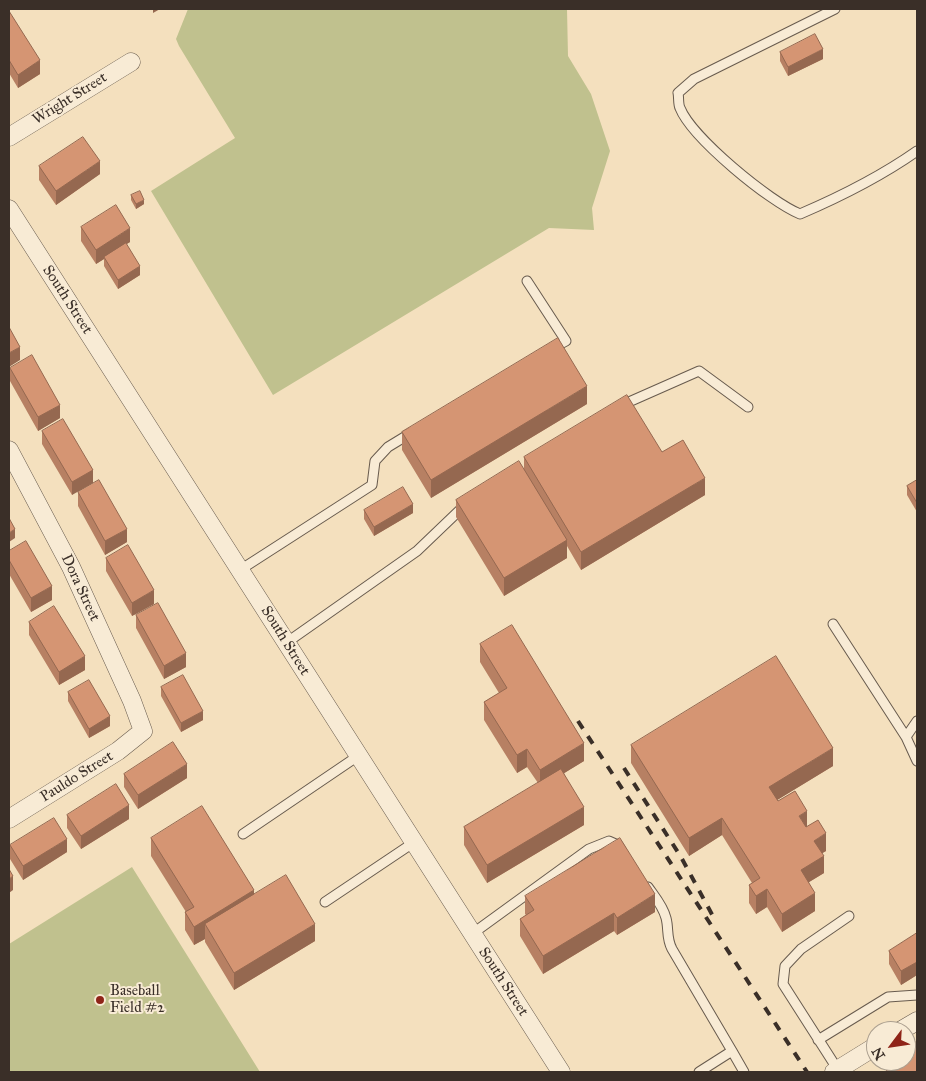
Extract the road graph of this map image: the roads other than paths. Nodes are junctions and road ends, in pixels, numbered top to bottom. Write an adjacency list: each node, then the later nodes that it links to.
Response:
1 (836, 9): 4 (lane)
2 (131, 62): 3 (street, Wright Street)
3 (9, 137)
4 (917, 151)
5 (9, 209): 13 (street, South Street)
6 (527, 281): 7 (lane)
7 (542, 354)
8 (748, 407): 9 (lane)
9 (610, 413)
10 (423, 426): 13 (lane)
11 (9, 450): 17 (street, Dora Street)
12 (471, 500): 15 (lane)
13 (240, 570): 15 (street, South Street)
14 (833, 624): 18 (lane)
15 (286, 643): 19 (street, South Street)
16 (917, 721): 18 (lane)
17 (143, 731): 21 (street, Pauldo Street)
18 (906, 738): 20 (lane)
19 (358, 756): 22 (lane); 23 (street, South Street)
20 (917, 761)
21 (9, 819)
22 (243, 834)
23 (413, 843): 26 (lane); 28 (street, South Street)
24 (629, 861): 28 (lane)
25 (641, 877): 31 (lane)
26 (325, 902)
27 (849, 916): 30 (lane)
28 (472, 934): 34 (street, South Street)
29 (917, 995): 30 (lane)
30 (818, 1040): 33 (lane)
31 (732, 1051): 35 (lane); 36 (lane)
32 (866, 1052): 33 (street)
33 (836, 1071)
34 (561, 1072)
35 (700, 1072)
36 (744, 1072)

